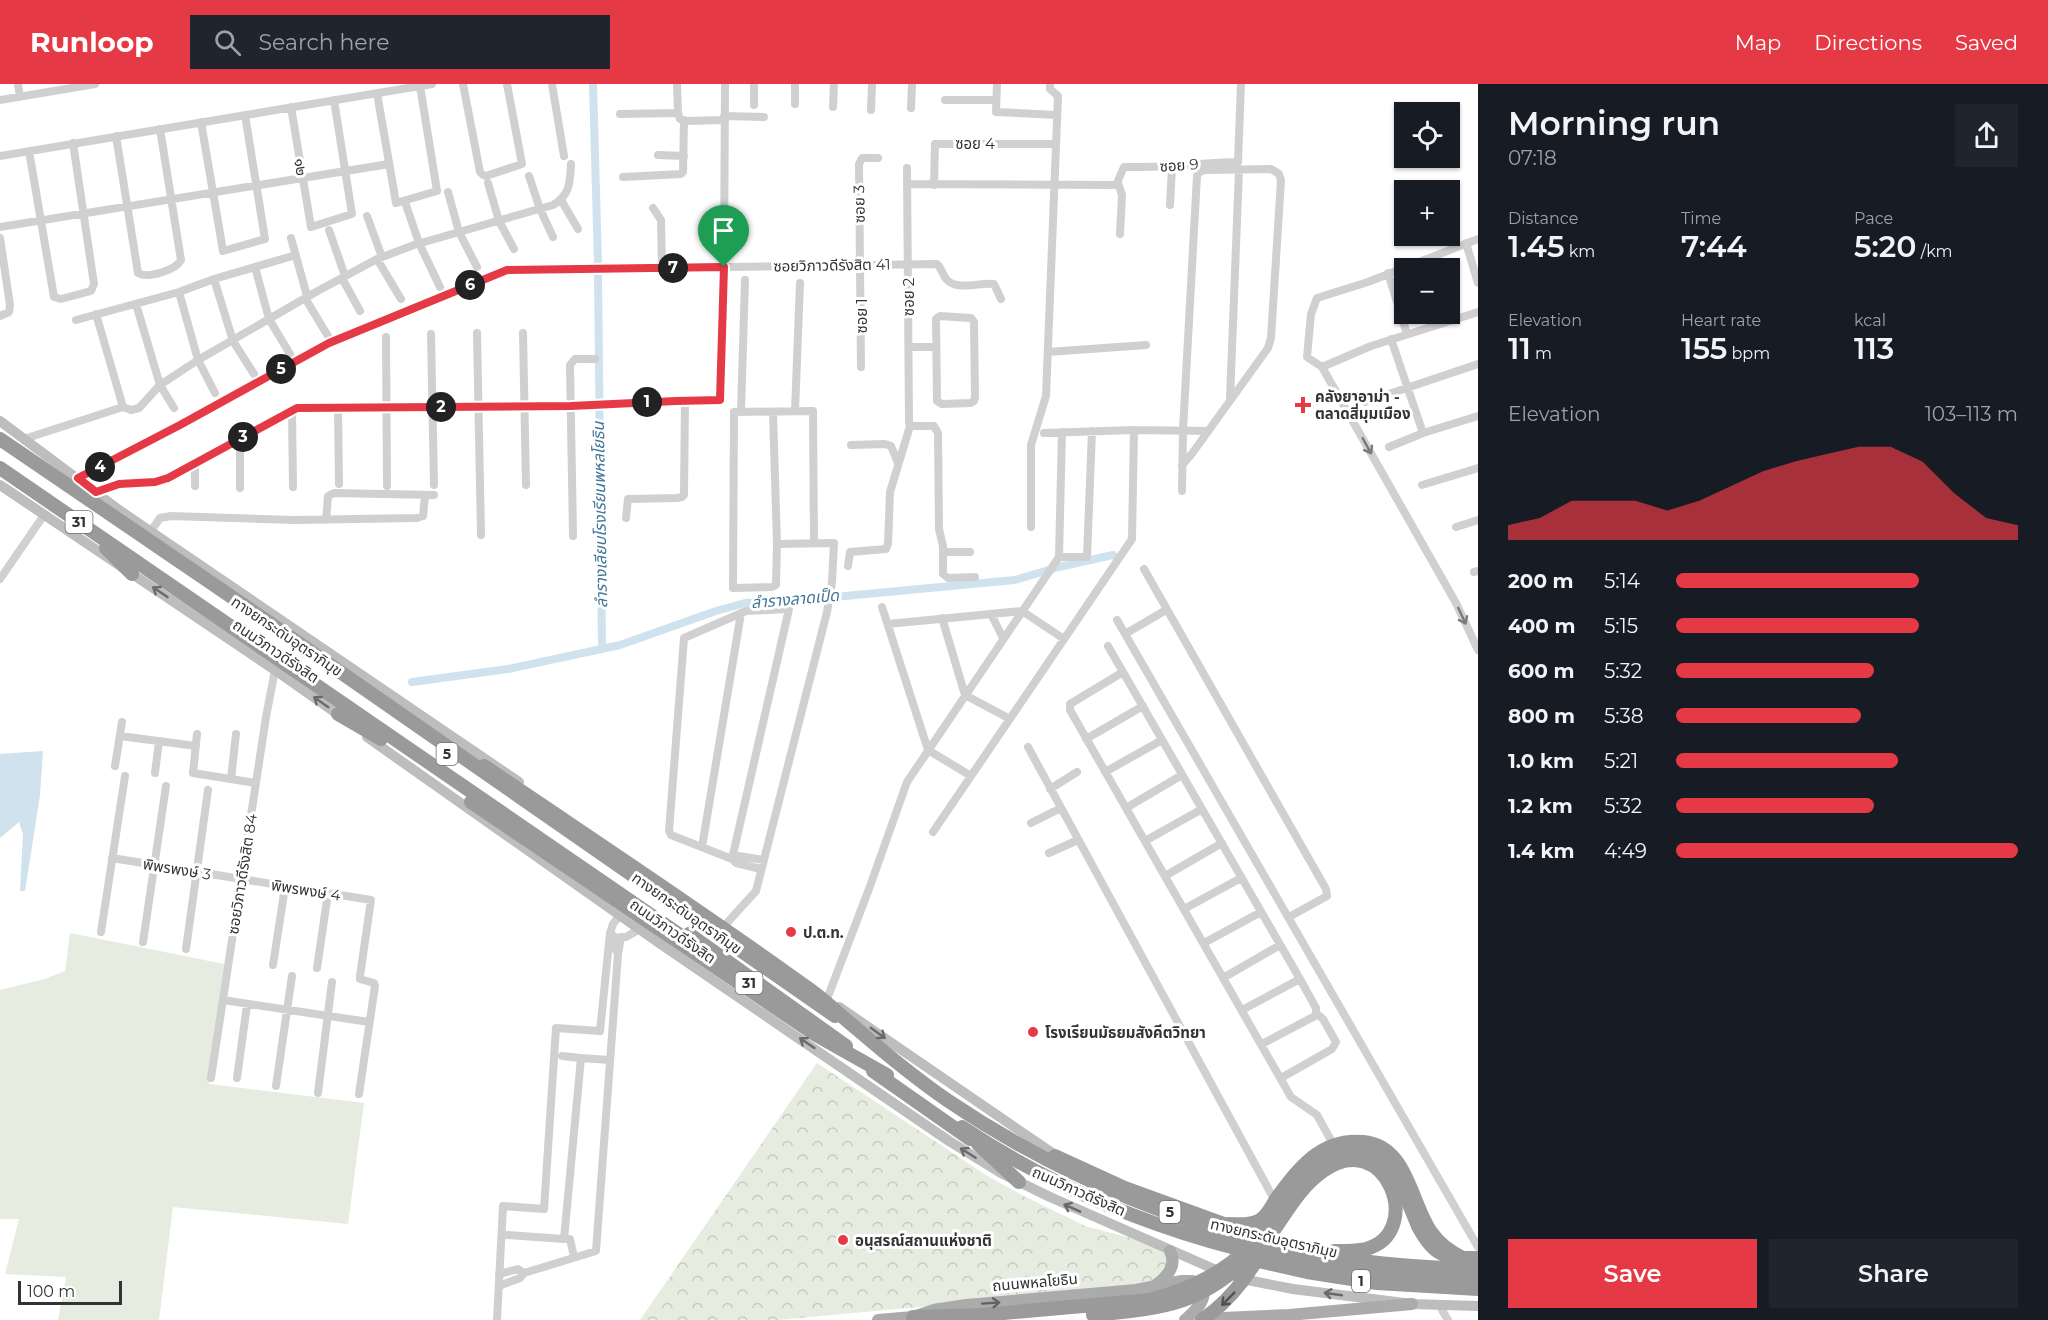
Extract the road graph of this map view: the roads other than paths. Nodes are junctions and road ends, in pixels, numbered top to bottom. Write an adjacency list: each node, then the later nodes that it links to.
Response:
1 (18, 84): 20 (street)
2 (95, 84): 17 (street)
3 (432, 84): 18 (street)
4 (463, 84): 5 (street)
5 (507, 84)
6 (552, 84): 46 (street)
7 (677, 84): 31 (street)
8 (725, 84): 36 (street)
9 (754, 84): 26 (street)
10 (795, 84): 25 (street)
11 (834, 84): 28 (street)
12 (872, 84): 30 (street)
13 (912, 84): 29 (street)
14 (997, 84): 24 (street)
15 (1050, 84): 34 (street)
16 (1240, 84): 51 (street, ซอย 9)
17 (68, 86): 20 (street)
18 (420, 86): 19 (street); 49 (street)
19 (377, 93): 22 (street); 49 (street)
20 (20, 97): 21 (street)
21 (0, 100)
22 (334, 100): 27 (street); 54 (street)
23 (945, 100): 24 (street)
24 (996, 100): 34 (street)
25 (795, 104)
26 (754, 105)
27 (291, 107): 33 (street); 57 (street, ๑๒)
28 (833, 107)
29 (911, 108)
30 (872, 110)
31 (678, 113): 32 (street); 37 (street)
32 (620, 114)
33 (245, 115): 38 (street); 63 (street)
34 (1057, 115): 42 (street)
35 (764, 117): 36 (street)
36 (724, 118): 37 (street); 95 (street)
37 (684, 120): 47 (street)
38 (201, 122): 39 (street); 65 (street)
39 (160, 129): 40 (street); 66 (street)
40 (116, 136): 41 (street); 70 (street)
41 (73, 143): 43 (street); 73 (street)
42 (1055, 144): 61 (street, ซอย 4); 62 (street)
43 (29, 151): 45 (street); 75 (street)
44 (658, 155): 47 (street)
45 (0, 156)
46 (564, 156)
47 (684, 156): 56 (street)
48 (878, 158): 92 (street, ซอย 3)
49 (389, 164): 54 (street)
50 (571, 164): 67 (street)
51 (1172, 167): 59 (street, ซอย 9); 69 (street)
52 (907, 168): 60 (street, ซอย 2)
53 (1239, 170): 137 (street); 137 (street); 156 (street)
54 (346, 171): 57 (street); 57 (street, ๑๒)
55 (529, 176): 72 (street)
56 (622, 177)
57 (303, 178): 63 (street)
58 (488, 183): 76 (street)
59 (1118, 183): 62 (street); 81 (street)
60 (908, 184): 61 (street); 91 (street, ซอย 2)
61 (934, 184): 62 (street)
62 (1054, 185): 126 (street)
63 (256, 186): 65 (street); 65 (street)
64 (448, 192): 80 (street)
65 (212, 193): 66 (street)
66 (172, 200): 70 (street); 70 (street)
67 (561, 200): 72 (street); 78 (street)
68 (406, 204): 86 (street)
69 (1170, 205)
70 (127, 206): 73 (street)
71 (653, 208): 96 (street)
72 (540, 209): 76 (street); 82 (street)
73 (85, 213): 75 (street); 75 (street)
74 (367, 216): 90 (street)
75 (41, 220): 77 (street)
76 (499, 221): 80 (street); 88 (street)
77 (0, 227)
78 (578, 229)
79 (329, 230): 98 (street)
80 (459, 232): 86 (street); 94 (street)
81 (1120, 234)
82 (554, 237)
83 (0, 238): 112 (street)
84 (291, 238): 89 (street)
85 (1478, 238): 87 (street)
86 (419, 243): 90 (street); 103 (street)
87 (1466, 243): 97 (street); 102 (street)
88 (514, 249)
89 (296, 255): 93 (street); 105 (street)
90 (379, 258): 98 (street); 106 (street)
91 (908, 263): 92 (street, ซอยวิภาวดีรังสิต 41); 107 (street, ซอยวิภาวดีรังสิต 41); 124 (street, ซอย 2)
92 (860, 266): 95 (street, ซอยวิภาวดีรังสิต 41); 131 (street, ซอย 1)
93 (255, 267): 99 (street); 113 (street)
94 (477, 267)
95 (724, 267): 96 (street, ซอยวิภาวดีรังสิต 41); 138 (street)
96 (662, 268): 175 (street, ซอยวิภาวดีรังสิต 41)
97 (1388, 273): 118 (street); 132 (street)
98 (344, 277): 105 (street); 109 (street)
99 (214, 279): 104 (street); 122 (street)
100 (745, 280): 150 (street)
101 (800, 283): 149 (street)
102 (1478, 283)
103 (440, 287)
104 (179, 292): 108 (street); 129 (street)
105 (306, 297): 113 (street); 119 (street)
106 (401, 299)
107 (1001, 299)
108 (136, 304): 111 (street); 134 (street)
109 (360, 312)
110 (1478, 312): 118 (street)
111 (96, 314): 114 (street); 141 (street)
112 (0, 316)
113 (269, 319): 122 (street); 127 (street)
114 (76, 320)
115 (477, 333): 143 (street)
116 (523, 333): 144 (street)
117 (431, 334): 142 (street)
118 (1407, 334): 121 (street)
119 (327, 336)
120 (386, 337): 147 (street)
121 (1391, 339): 132 (street); 135 (street)
122 (233, 341): 129 (street); 133 (street)
123 (1146, 345): 126 (street)
124 (909, 347): 125 (street); 154 (street, ซอย 2)
125 (936, 347): 125 (street)
126 (1048, 352): 194 (street)
127 (290, 354)
128 (595, 359): 140 (street)
129 (198, 360): 134 (street); 136 (street)
130 (1478, 364): 135 (street)
131 (861, 367)
132 (1322, 367): 221 (street, one-way to 221)
133 (254, 374)
134 (160, 385): 141 (street); 145 (street)
135 (1408, 386): 139 (street); 162 (street)
136 (214, 393)
137 (1230, 399): 159 (street)
138 (685, 400): 140 (street); 191 (street)
139 (1365, 402)
140 (571, 406): 144 (street); 198 (street)
141 (123, 407): 165 (street)
142 (433, 407): 143 (street); 147 (street); 178 (street)
143 (478, 407): 144 (street); 197 (street)
144 (525, 407): 179 (street)
145 (174, 408)
146 (338, 408): 147 (street); 148 (street); 177 (street)
147 (385, 408): 182 (street)
148 (292, 411): 164 (street); 183 (street)
149 (795, 411): 151 (street); 199 (street)
150 (741, 412): 151 (street); 200 (street)
151 (773, 412): 200 (street)
152 (1478, 416): 162 (street)
153 (0, 421): 165 (main road, ถนนวิภาวดีรังสิต / 31)
154 (910, 426): 170 (street); 202 (street)
155 (1134, 430): 156 (street); 158 (street); 224 (street)
156 (1183, 430): 159 (street); 172 (street)
157 (0, 431): 165 (highway, 31)
158 (1092, 431): 160 (street); 204 (street)
159 (1208, 431): 172 (street)
160 (1062, 432): 161 (street); 204 (street)
161 (1044, 433)
162 (1423, 433): 168 (street)
163 (0, 438): 218 (highway, ถนนวิภาวดีรังสิต / 31)
164 (240, 439): 171 (street); 184 (street)
165 (20, 440): 175 (main road, ถนนวิภาวดีรังสิต / 31); 189 (highway, 31)
166 (851, 445): 170 (street)
167 (0, 447): 308 (highway, ทางยกระดับอุตราภิมุข / 5, bridge)
168 (1389, 447)
169 (0, 460): 309 (highway, ทางยกระดับอุตราภิมุข / 5, bridge)
170 (897, 463): 205 (street)
171 (195, 464): 181 (street); 186 (street)
172 (1182, 465): 185 (street)
173 (0, 468): 208 (highway, ถนนวิภาวดีรังสิต / 31)
174 (1478, 468): 180 (street)
175 (78, 478): 186 (main road, ถนนวิภาวดีรังสิต / 31)
176 (4, 482): 190 (main road, ถนนวิภาวดีรังสิต / 31); 201 (highway)
177 (339, 484)
178 (434, 485)
179 (526, 485)
180 (1422, 485)
181 (195, 486)
182 (387, 486)
183 (293, 488)
184 (240, 489)
185 (1182, 491)
186 (96, 492): 189 (main road, ถนนวิภาวดีรังสิต / 31)
187 (425, 495): 188 (street); 192 (street); 192 (street)
188 (434, 495)
189 (119, 510): 196 (main road, ถนนวิภาวดีรังสิต / 31)
190 (44, 515): 207 (main road, ถนนวิภาวดีรังสิต / 31); 210 (street)
191 (626, 518)
192 (326, 520): 196 (street)
193 (1478, 520): 195 (street)
194 (1031, 527)
195 (1455, 527)
196 (151, 531): 211 (main road, ถนนวิภาวดีรังสิต / 31)
197 (480, 535)
198 (573, 536)
199 (814, 543): 200 (street); 268 (street)
200 (777, 544)
201 (105, 548): 207 (highway); 208 (highway)
202 (943, 552): 203 (street); 209 (street)
203 (970, 552)
204 (1059, 557): 214 (street)
205 (848, 566)
206 (1144, 569): 213 (street)
207 (132, 574): 228 (main road, ถนนวิภาวดีรังสิต / 31, one-way to 207)
208 (158, 576): 316 (highway, ถนนวิภาวดีรังสิต / 31)
209 (975, 577)
210 (0, 579)
211 (226, 582): 218 (highway); 227 (main road, ถนนวิภาวดีรังสิต / 31)
212 (882, 607): 220 (street)
213 (1166, 610): 222 (street); 280 (street)
214 (1022, 611): 216 (street); 223 (street); 224 (street)
215 (741, 613): 264 (street); 264 (street); 267 (street)
216 (991, 614): 217 (street); 223 (street)
217 (942, 618): 220 (street); 230 (street)
218 (264, 619): 295 (highway, ถนนวิภาวดีรังสิต / 31)
219 (1117, 620): 222 (street)
220 (888, 624): 243 (street)
221 (1474, 631): 226 (street)
222 (1125, 634): 280 (street)
223 (1004, 638): 230 (street)
224 (1064, 639): 233 (street)
225 (1107, 646): 229 (street)
226 (1478, 650)
227 (326, 652): 281 (main road, ถนนวิภาวดีรังสิต / 31); 308 (highway, 5, bridge)
228 (275, 670): 232 (main road, ถนนวิภาวดีรังสิต / 31, one-way to 228); 252 (street, ซอยวิภาวดีรังสิต 84)
229 (1123, 672): 231 (street); 238 (street)
230 (965, 695): 233 (street); 243 (street)
231 (1143, 706): 238 (street); 239 (street)
232 (338, 714): 279 (main road, ถนนวิภาวดีรังสิต / 31); 309 (highway, 5, bridge)
233 (1010, 719): 250 (street)
234 (122, 722): 237 (street)
235 (197, 734): 241 (street)
236 (236, 734): 251 (street)
237 (120, 736): 240 (street); 244 (street)
238 (1086, 739): 246 (street)
239 (1162, 740): 246 (street); 248 (street)
240 (159, 741): 241 (street); 247 (street)
241 (196, 746): 251 (street)
242 (1028, 747): 254 (street)
243 (928, 750): 250 (street); 297 (street)
244 (116, 766)
245 (1077, 772): 254 (street)
246 (1105, 772): 257 (street)
247 (155, 773)
248 (1182, 775): 257 (street); 258 (street)
249 (125, 776): 266 (street)
250 (971, 776): 260 (street)
251 (231, 779): 252 (street)
252 (256, 783): 274 (street, ซอยวิภาวดีรังสิต 84)
253 (166, 786): 269 (street)
254 (1050, 789): 256 (street)
255 (208, 790): 271 (street)
256 (1061, 808): 259 (street); 261 (street)
257 (1126, 808): 262 (street)
258 (1202, 809): 262 (street); 263 (street)
259 (1031, 823)
260 (933, 832)
261 (1078, 840): 265 (street); 320 (street)
262 (1145, 841): 272 (street)
263 (1222, 843): 272 (street); 273 (street)
264 (702, 847): 267 (street)
265 (1049, 853)
266 (112, 858): 269 (street, พิพรพงษ์ 3); 283 (street)
267 (732, 859): 268 (street); 270 (street)
268 (764, 860): 270 (street)
269 (154, 865): 271 (street, พิพรพงษ์ 3); 285 (street)
270 (761, 869): 281 (street)
271 (196, 872): 274 (street, พิพรพงษ์ 3); 288 (street)
272 (1166, 876): 277 (street)
273 (1241, 878): 277 (street); 278 (street)
274 (242, 880): 275 (street, พิพรพงษ์ 4); 296 (street, ซอยวิภาวดีรังสิต 84)
275 (285, 887): 276 (street, พิพรพงษ์ 4); 289 (street)
276 (328, 893): 290 (street); 303 (street, พิพรพงษ์ 4)
277 (1184, 909): 286 (street)
278 (1261, 912): 286 (street); 287 (street)
279 (620, 915): 282 (main road, ถนนวิภาวดีรังสิต / 31); 284 (street)
280 (1288, 917): 325 (street)
281 (726, 924): 297 (main road, ถนนวิภาวดีรังสิต / 31)
282 (640, 929): 284 (street); 319 (main road, ถนนวิภาวดีรังสิต / 31, one-way to 282)
283 (101, 932)
284 (616, 936): 307 (street); 334 (street)
285 (143, 942)
286 (1204, 943): 292 (street)
287 (1280, 945): 292 (street); 293 (street)
288 (186, 950)
289 (273, 965)
290 (317, 968)
291 (292, 976): 300 (street)
292 (1223, 978): 299 (street)
293 (1300, 979): 299 (street); 301 (street)
294 (332, 982): 302 (street)
295 (807, 997): 297 (highway); 318 (highway, ถนนวิภาวดีรังสิต / 31)
296 (223, 1000): 298 (street); 310 (street, ซอยวิภาวดีรังสิต 84)
297 (833, 1003): 318 (main road, ถนนวิภาวดีรังสิต / 31, one-way to 318)
298 (248, 1005): 300 (street); 311 (street)
299 (1242, 1010): 304 (street)
300 (288, 1011): 302 (street); 313 (street)
301 (1316, 1013): 304 (street); 312 (street)
302 (328, 1016): 303 (street); 314 (street)
303 (369, 1022): 315 (street)
304 (1262, 1044): 312 (street)
305 (562, 1056): 306 (street)
306 (581, 1058): 307 (street); 324 (street)
307 (610, 1060): 328 (street)
308 (895, 1062): 332 (highway, ทางยกระดับอุตราภิมุข / 5, bridge)
309 (887, 1076): 335 (highway, ทางยกระดับอุตราภิมุข / 5, bridge)
310 (212, 1078)
311 (237, 1078)
312 (1281, 1078): 317 (street)
313 (276, 1086)
314 (318, 1093)
315 (359, 1094)
316 (978, 1144): 319 (highway); 329 (highway, ถนนวิภาวดีรังสิต / 31)
317 (1333, 1144): 320 (highway); 330 (highway)
318 (1063, 1160): 321 (highway, ถนนวิภาวดีรังสิต / 31)
319 (1019, 1182): 326 (main road, ถนนวิภาวดีรังสิต / 31, one-way to 319)
320 (1275, 1201): 321 (highway)
321 (1223, 1224): 327 (highway, ถนนวิภาวดีรังสิต / 31)
322 (508, 1235): 324 (street)
323 (1270, 1236): 327 (highway); 347 (highway, bridge); 349 (highway, one-way to 349, bridge)
324 (564, 1239): 328 (street)
325 (1478, 1247)
326 (1170, 1251): 337 (main road); 339 (main road, ถนนวิภาวดีรังสิต / 31, one-way to 326)
327 (1334, 1251): 332 (highway, 1)
328 (574, 1257): 333 (street)
329 (1245, 1258): 338 (highway, 1)
330 (1463, 1258): 331 (highway); 343 (highway, bridge)
331 (1478, 1258)
332 (1478, 1268)
333 (524, 1272): 334 (street); 336 (street)
334 (500, 1274): 336 (street)
335 (1478, 1281)
336 (499, 1286): 345 (street)
337 (1154, 1287): 343 (main road, ถนนพหลโยธิน, one-way to 337); 348 (main road, ถนนพหลโยธิน)
338 (1478, 1289)
339 (1412, 1304): 340 (main road, 1); 342 (main road, 1)
340 (1439, 1305): 341 (main road, 1); 350 (street)
341 (1478, 1306)
342 (1350, 1315): 344 (main road, 1)
343 (913, 1317): 346 (main road, ถนนพหลโยธิน)
344 (1290, 1318): 348 (main road, 1)
345 (497, 1320)
346 (878, 1320)
347 (1029, 1320)
348 (1183, 1320)
349 (1202, 1320)
350 (1448, 1320)

